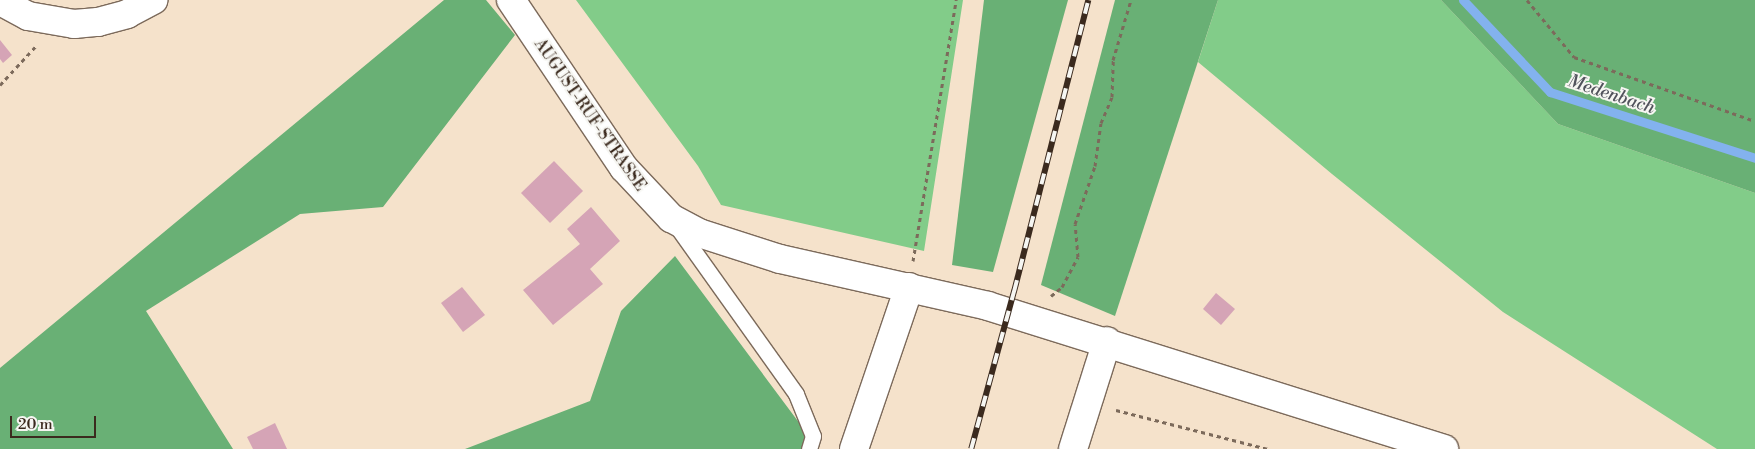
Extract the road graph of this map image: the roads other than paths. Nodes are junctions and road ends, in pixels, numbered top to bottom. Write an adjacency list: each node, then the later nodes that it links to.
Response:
1 (153, 0): 3 (main road)
2 (511, 0): 4 (main road, AUGUST-RUF-STRASSE)
3 (0, 1)
4 (671, 218): 5 (main road, AUGUST-RUF-STRASSE); 7 (lane)
5 (909, 287): 6 (main road, AUGUST-RUF-STRASSE); 8 (main road)
6 (1107, 341): 9 (main road); 10 (main road, AUGUST-RUF-STRASSE)
7 (809, 449)
8 (854, 449)
9 (1073, 449)
10 (1444, 449)

